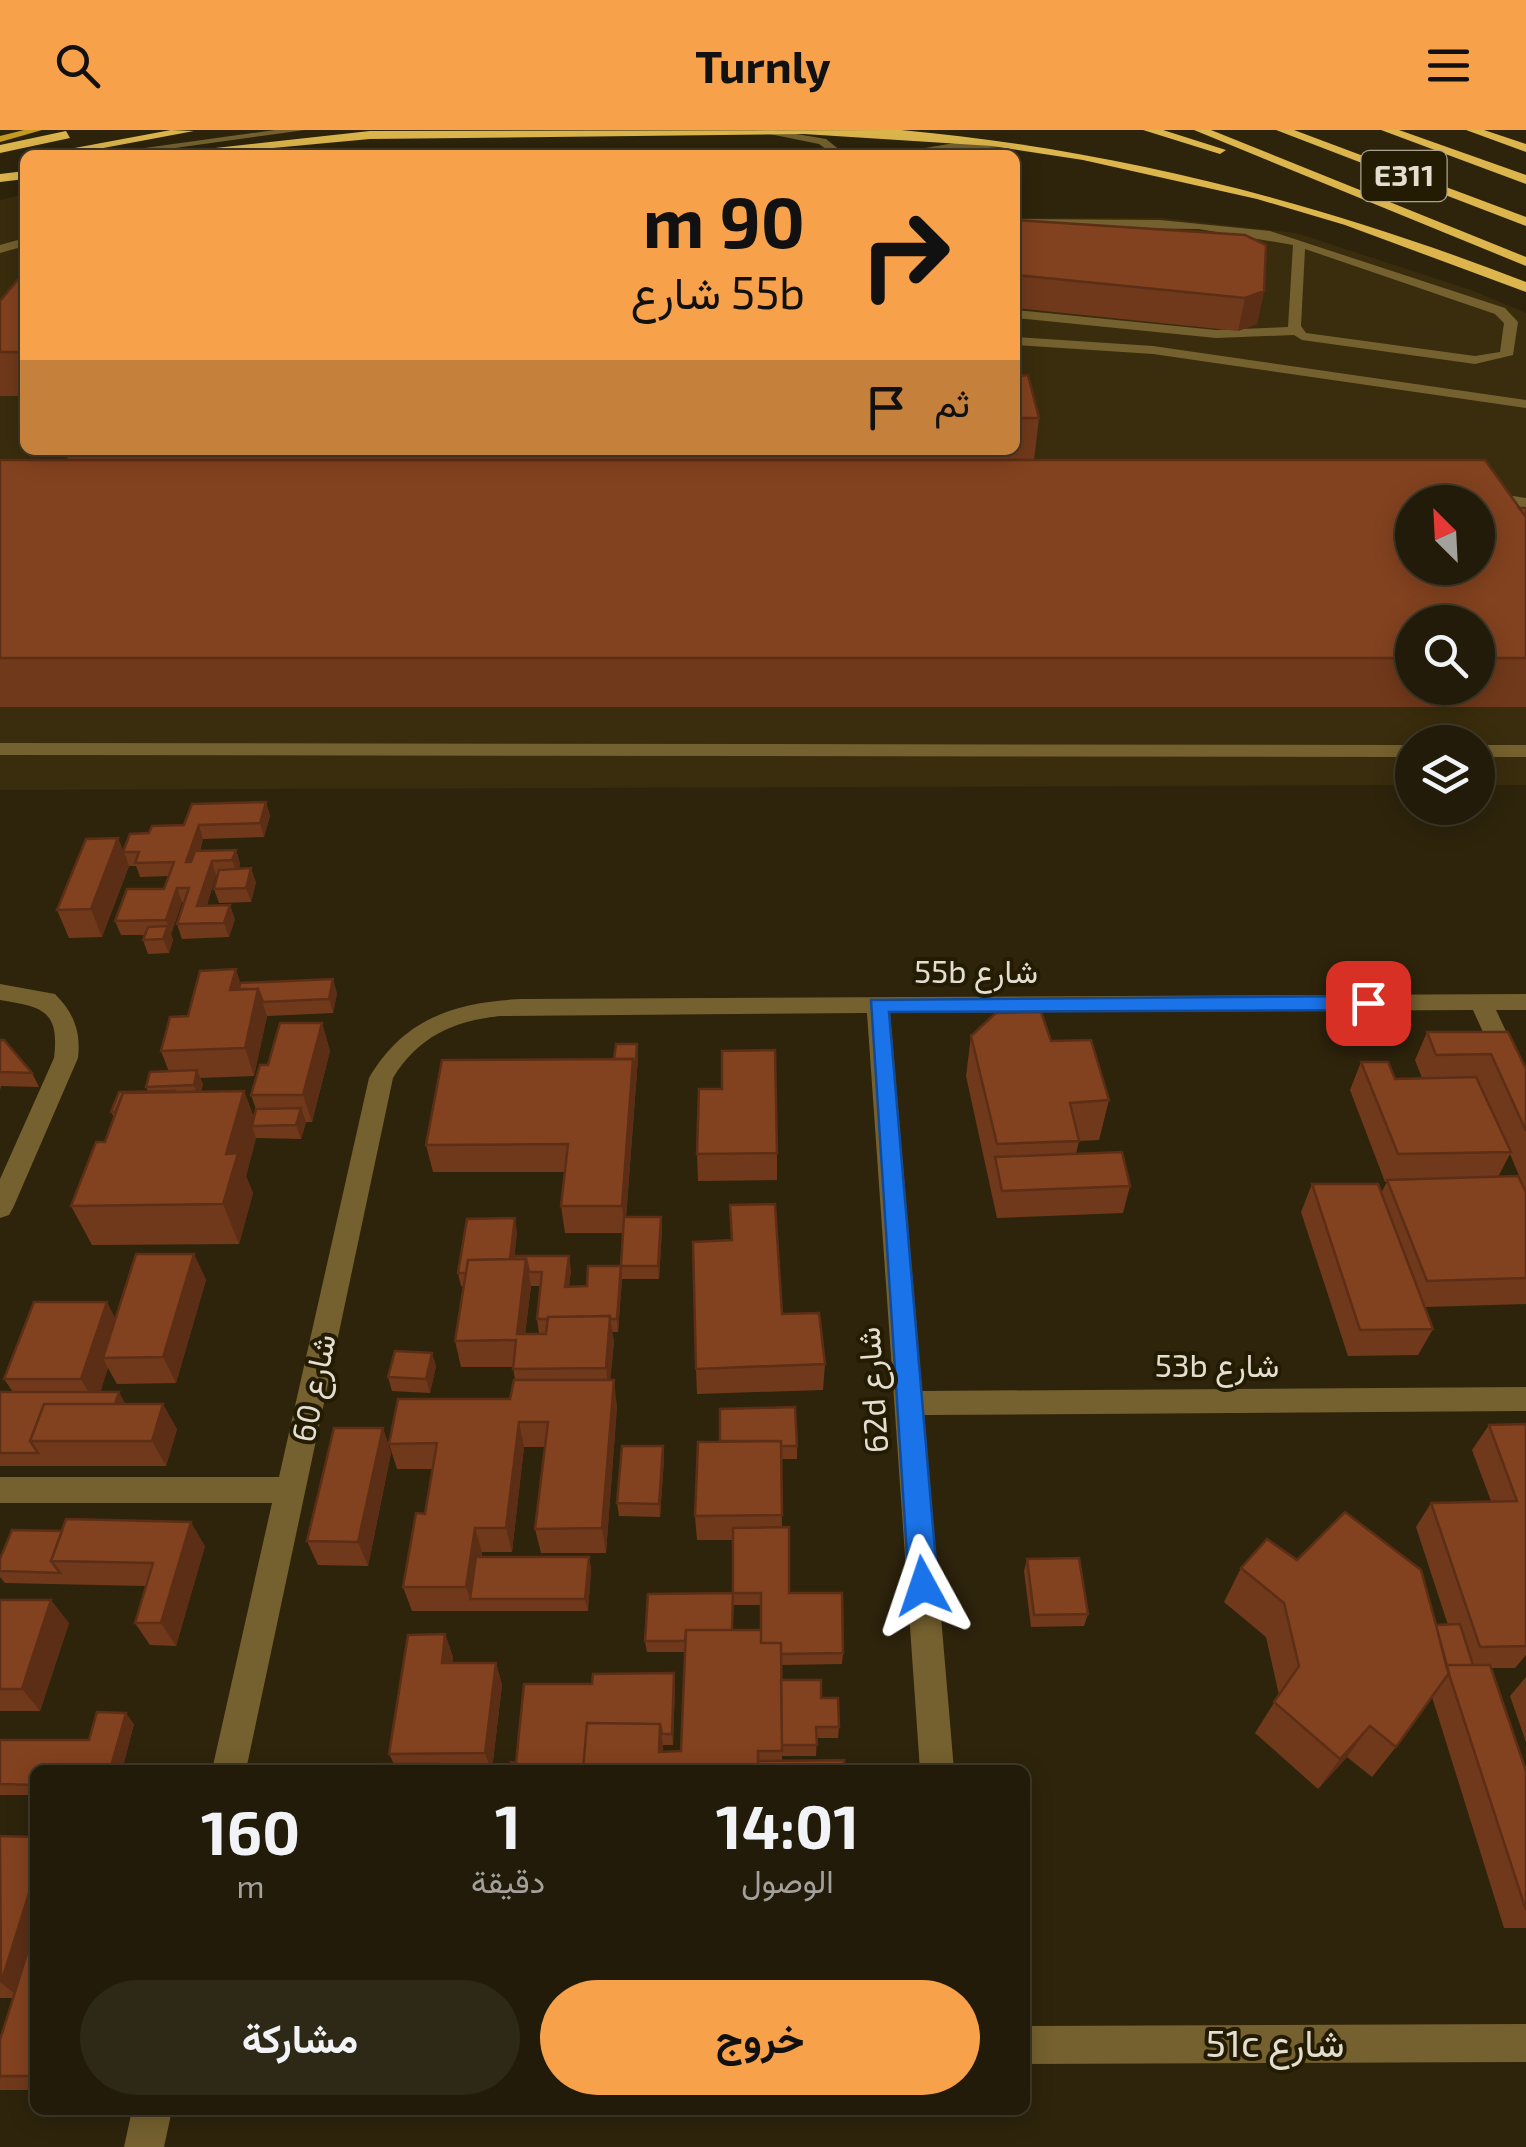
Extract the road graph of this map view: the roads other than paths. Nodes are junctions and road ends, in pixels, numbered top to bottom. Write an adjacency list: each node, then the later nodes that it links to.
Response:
1 (37, 130): 13 (main road)
2 (98, 130): 16 (highway)
3 (199, 130): 17 (highway)
4 (300, 130): 18 (street)
5 (744, 130): 6 (highway); 19 (highway); 20 (street)
6 (804, 130): 14 (highway)
7 (1149, 130): 23 (highway)
8 (1200, 130): 23 (highway)
9 (1282, 130): 24 (highway, E311)
10 (1387, 130): 22 (highway, E311)
11 (1472, 130): 15 (highway)
12 (1484, 130): 15 (highway)
13 (0, 139)
14 (1024, 145): 21 (street); 34 (highway)
15 (1526, 147)
16 (0, 148)
17 (74, 150)
18 (139, 150)
19 (211, 150)
20 (837, 150)
21 (931, 150)
22 (1526, 180)
23 (1402, 213): 33 (highway)
24 (1526, 222)
25 (1020, 223): 26 (street)
26 (1124, 223): 27 (street); 28 (street)
27 (1258, 233): 29 (street); 31 (street)
28 (1123, 242)
29 (1299, 243): 36 (street); 36 (street)
30 (13, 246): 32 (street)
31 (1254, 248)
32 (0, 261)
33 (1526, 262)
34 (1526, 287)
35 (1020, 314): 36 (street)
36 (1296, 331)
37 (1020, 340): 38 (street)
38 (1526, 404)
39 (1495, 498): 40 (street)
40 (1526, 502)
41 (0, 750): 42 (street)
42 (1395, 751)
43 (1495, 751): 44 (street)
44 (1526, 751)
45 (0, 992): 51 (street)
46 (1481, 1002): 47 (street, 55b شارع); 48 (street, 55b شارع); 50 (street)
47 (1526, 1002)
48 (878, 1005): 49 (street, 55b شارع); 53 (street, 62d شارع)
49 (429, 1024): 55 (street, شارع 60)
50 (1526, 1100)
51 (0, 1208)
52 (1526, 1399): 53 (street, 53b شارع)
53 (909, 1403): 57 (street, 62d شارع)
54 (0, 1490): 55 (street)
55 (292, 1490): 56 (street, شارع 60)
56 (229, 1765)
57 (937, 1765)
58 (1526, 2043): 59 (street, 51c شارع)
59 (1030, 2045)
60 (151, 2115): 61 (street)
61 (144, 2147)

